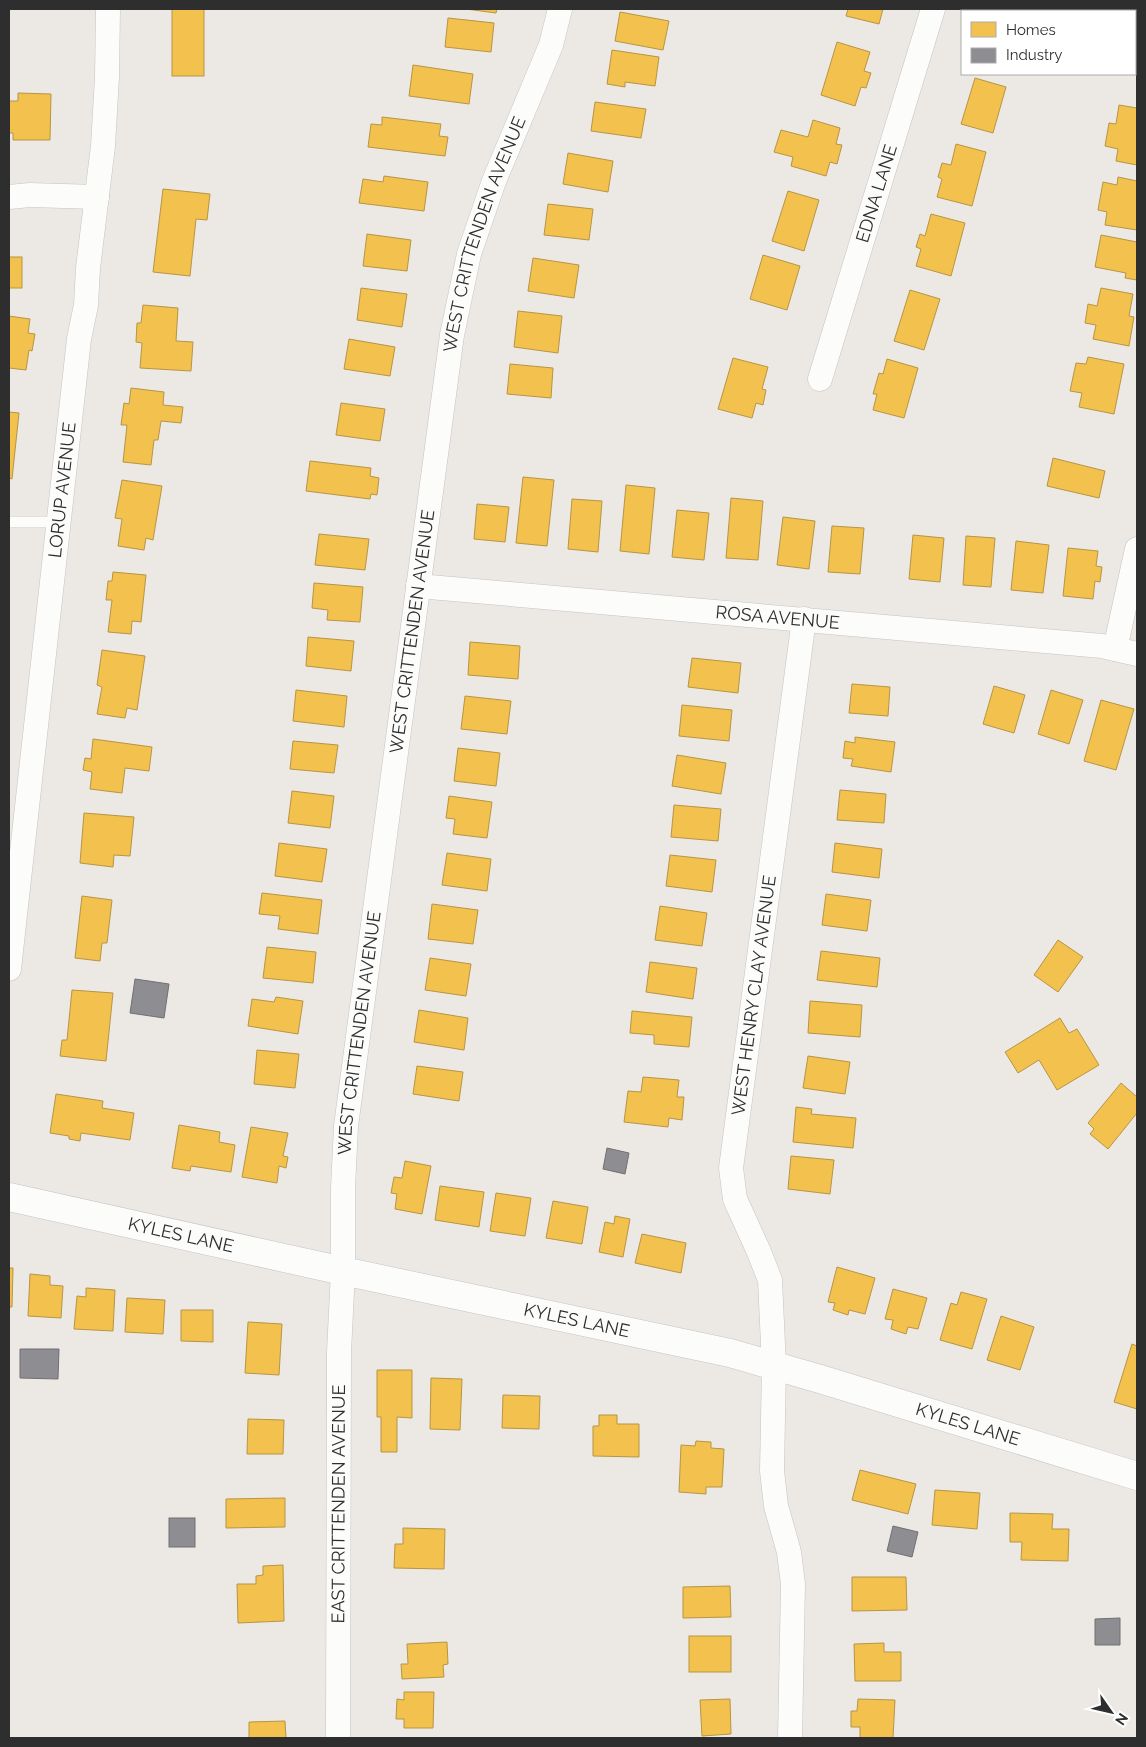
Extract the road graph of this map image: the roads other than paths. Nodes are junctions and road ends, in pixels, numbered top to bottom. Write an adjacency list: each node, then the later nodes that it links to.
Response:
1 (108, 9): 5 (street, LORUP AVENUE)
2 (560, 9): 10 (street, WEST CRITTENDEN AVENUE)
3 (933, 9): 6 (street, EDNA LANE)
4 (9, 197): 5 (street)
5 (98, 197): 8 (street, LORUP AVENUE)
6 (820, 379)
7 (9, 522): 8 (lane)
8 (59, 522): 13 (street, LORUP AVENUE)
9 (1137, 549): 12 (street)
10 (418, 586): 11 (street, ROSA AVENUE); 15 (street, WEST CRITTENDEN AVENUE)
11 (804, 619): 12 (street, ROSA AVENUE); 16 (street, WEST HENRY CLAY AVENUE)
12 (1126, 651)
13 (9, 969)
14 (9, 1197): 15 (main road, KYLES LANE)
15 (343, 1271): 16 (main road, KYLES LANE); 18 (street, EAST CRITTENDEN AVENUE)
16 (774, 1366): 17 (main road, KYLES LANE); 19 (street, WEST HENRY CLAY AVENUE)
17 (1137, 1476)
18 (338, 1738)
19 (790, 1738)

